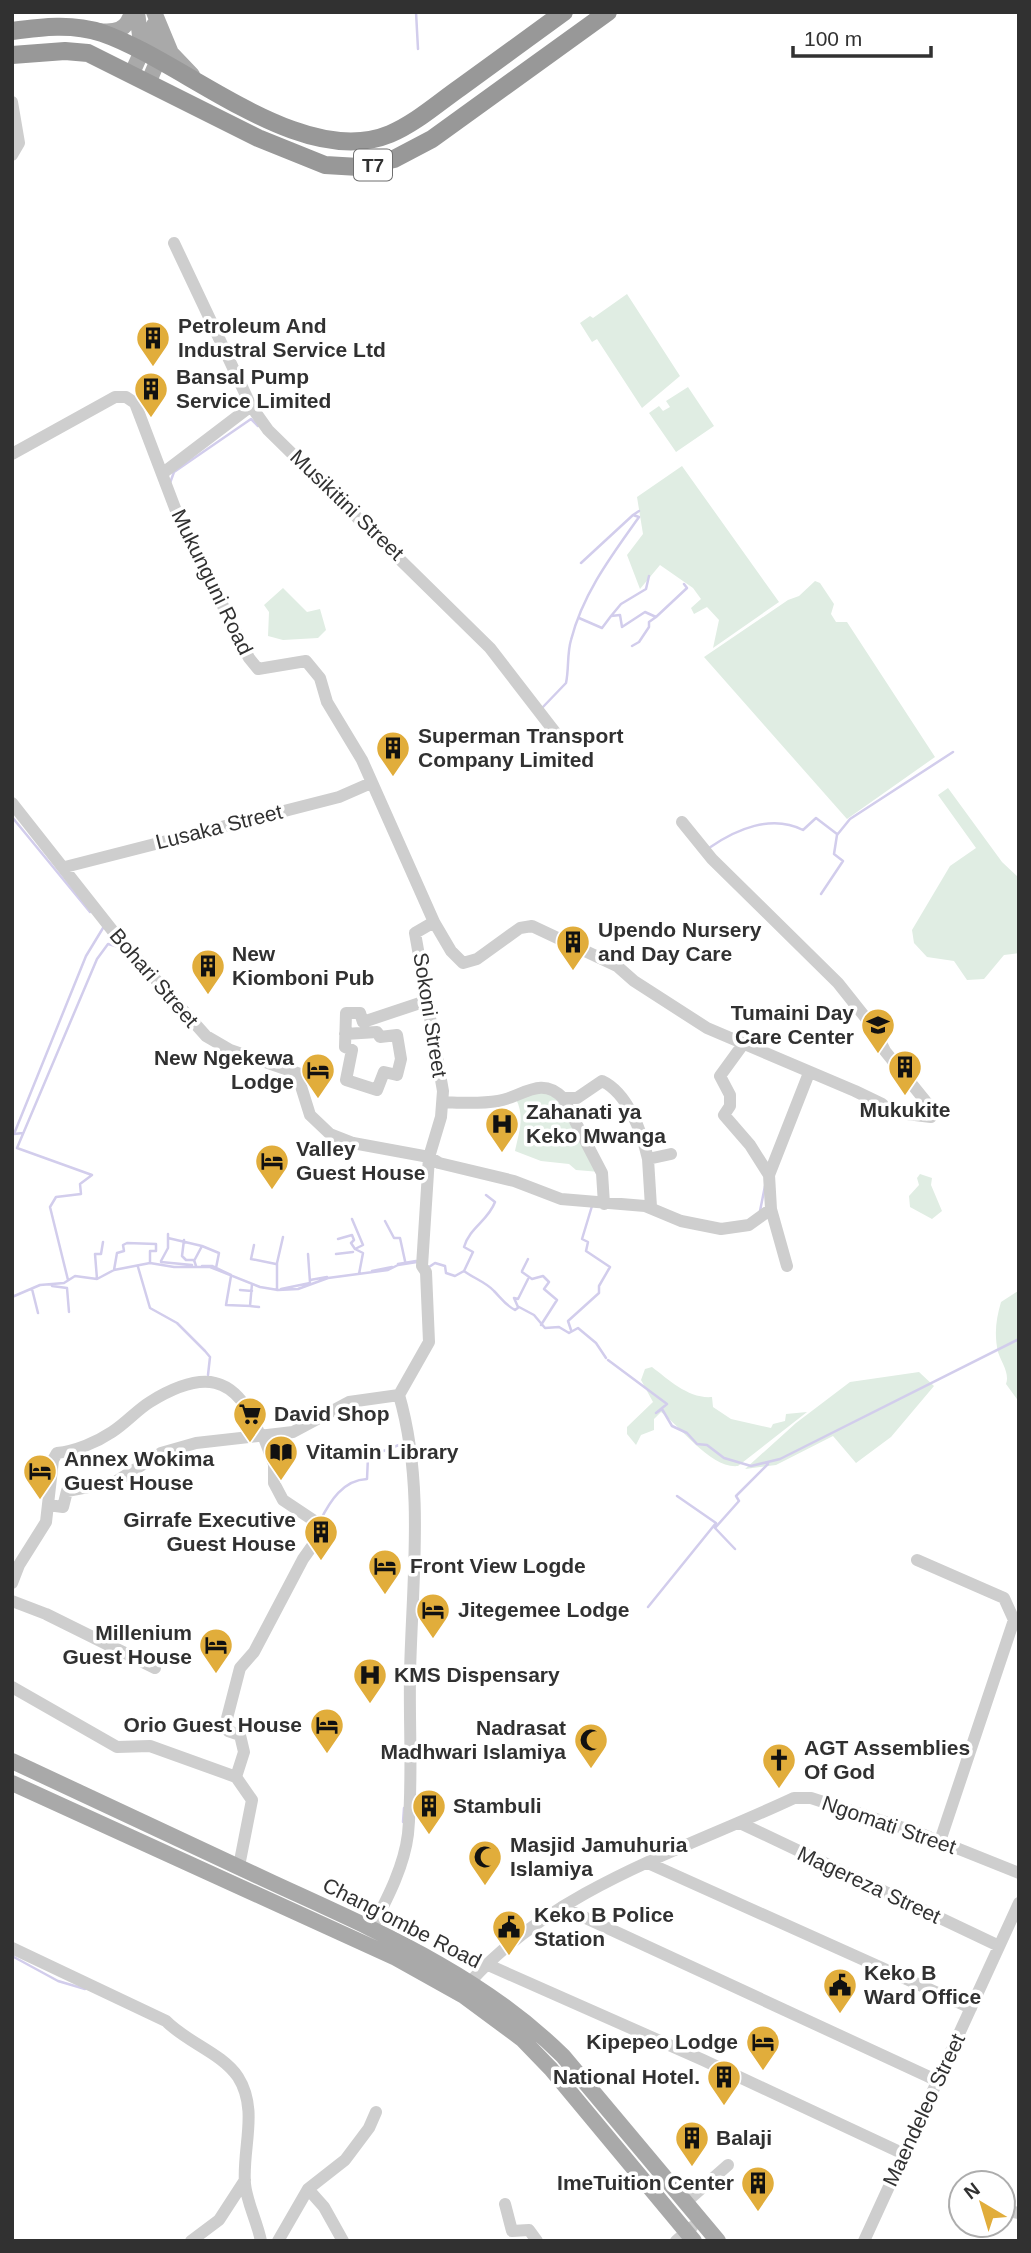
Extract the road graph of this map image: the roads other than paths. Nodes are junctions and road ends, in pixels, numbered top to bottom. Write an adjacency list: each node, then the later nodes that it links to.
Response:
1 (135, 12): 5 (main road); 7 (main road)
2 (153, 12): 9 (main road); 12 (main road)
3 (608, 12): 11 (highway, T7)
4 (559, 16): 12 (highway)
5 (81, 28): 6 (highway); 7 (highway)
6 (12, 31)
7 (142, 51): 9 (highway); 10 (main road)
8 (12, 55): 10 (highway, T7)
9 (158, 60): 11 (main road); 12 (highway)
10 (132, 73): 11 (highway, T7)
11 (149, 81)
12 (200, 83)
13 (12, 102): 14 (street)
14 (12, 155)
15 (174, 243): 16 (street, Musikitini Street)
16 (251, 406): 18 (street); 19 (street, Musikitini Street)
17 (12, 454): 18 (street)
18 (163, 473): 20 (street, Mukunguni Road)
19 (561, 740)
20 (372, 783): 23 (street, Lusaka Street); 24 (street, Sokoni Street)
21 (12, 803): 23 (street, Bohari Street)
22 (682, 822): 28 (street)
23 (65, 867): 32 (street, Bohari Street)
24 (434, 922): 25 (street, Sokoni Street); 27 (street)
25 (426, 1001): 26 (street); 30 (street, Sokoni Street)
26 (345, 1034): 26 (street)
27 (744, 1043): 28 (street); 34 (street)
28 (810, 1073): 34 (street)
29 (563, 1098): 30 (street); 33 (street); 35 (street)
30 (443, 1103): 32 (street)
31 (671, 1154): 33 (street)
32 (429, 1157): 35 (street); 39 (street)
33 (648, 1159): 36 (street)
34 (769, 1175): 37 (street)
35 (604, 1205): 36 (street)
36 (651, 1207): 37 (street)
37 (771, 1209): 38 (street)
38 (786, 1266)
39 (399, 1395): 40 (street); 57 (street)
40 (261, 1434): 41 (street); 41 (street); 48 (street)
41 (48, 1505): 43 (street)
42 (917, 1560): 51 (street)
43 (12, 1583)
44 (12, 1601): 45 (street)
45 (155, 1668)
46 (12, 1687): 48 (street)
47 (12, 1761): 57 (main road, Chang'ombe Road)
48 (236, 1777): 52 (street)
49 (12, 1783): 71 (main road, Chang'ombe Road)
50 (740, 1823): 51 (street, Ngomati Street); 53 (street, Ngomati Street); 58 (street, Magereza Street)
51 (940, 1841): 54 (street, Ngomati Street)
52 (240, 1861)
53 (648, 1863): 56 (street, Ngomati Street); 62 (street)
54 (1019, 1872)
55 (1019, 1903): 58 (street, Maendeleo Street)
56 (562, 1907): 60 (street, Ngomati Street); 63 (street)
57 (372, 1928): 61 (main road, Chang'ombe Road)
58 (999, 1946): 62 (street, Maendeleo Street)
59 (12, 1948): 68 (street)
60 (486, 1964): 61 (street, Ngomati Street); 65 (street)
61 (471, 1981): 69 (main road, Chang'ombe Road)
62 (971, 2008): 63 (street, Maendeleo Street)
63 (938, 2081): 65 (street, Maendeleo Street)
64 (376, 2112): 67 (street)
65 (904, 2154): 78 (street, Maendeleo Street)
66 (728, 2165): 69 (street)
67 (308, 2189): 74 (street); 75 (street)
68 (241, 2195): 72 (street); 73 (street)
69 (685, 2203): 71 (main road, Chang'ombe Road)
70 (505, 2204): 76 (street)
71 (689, 2233): 77 (main road, Chang'ombe Road)
72 (191, 2241)
73 (261, 2241)
74 (278, 2241)
75 (343, 2241)
76 (537, 2241)
77 (718, 2241)
78 (864, 2241)

